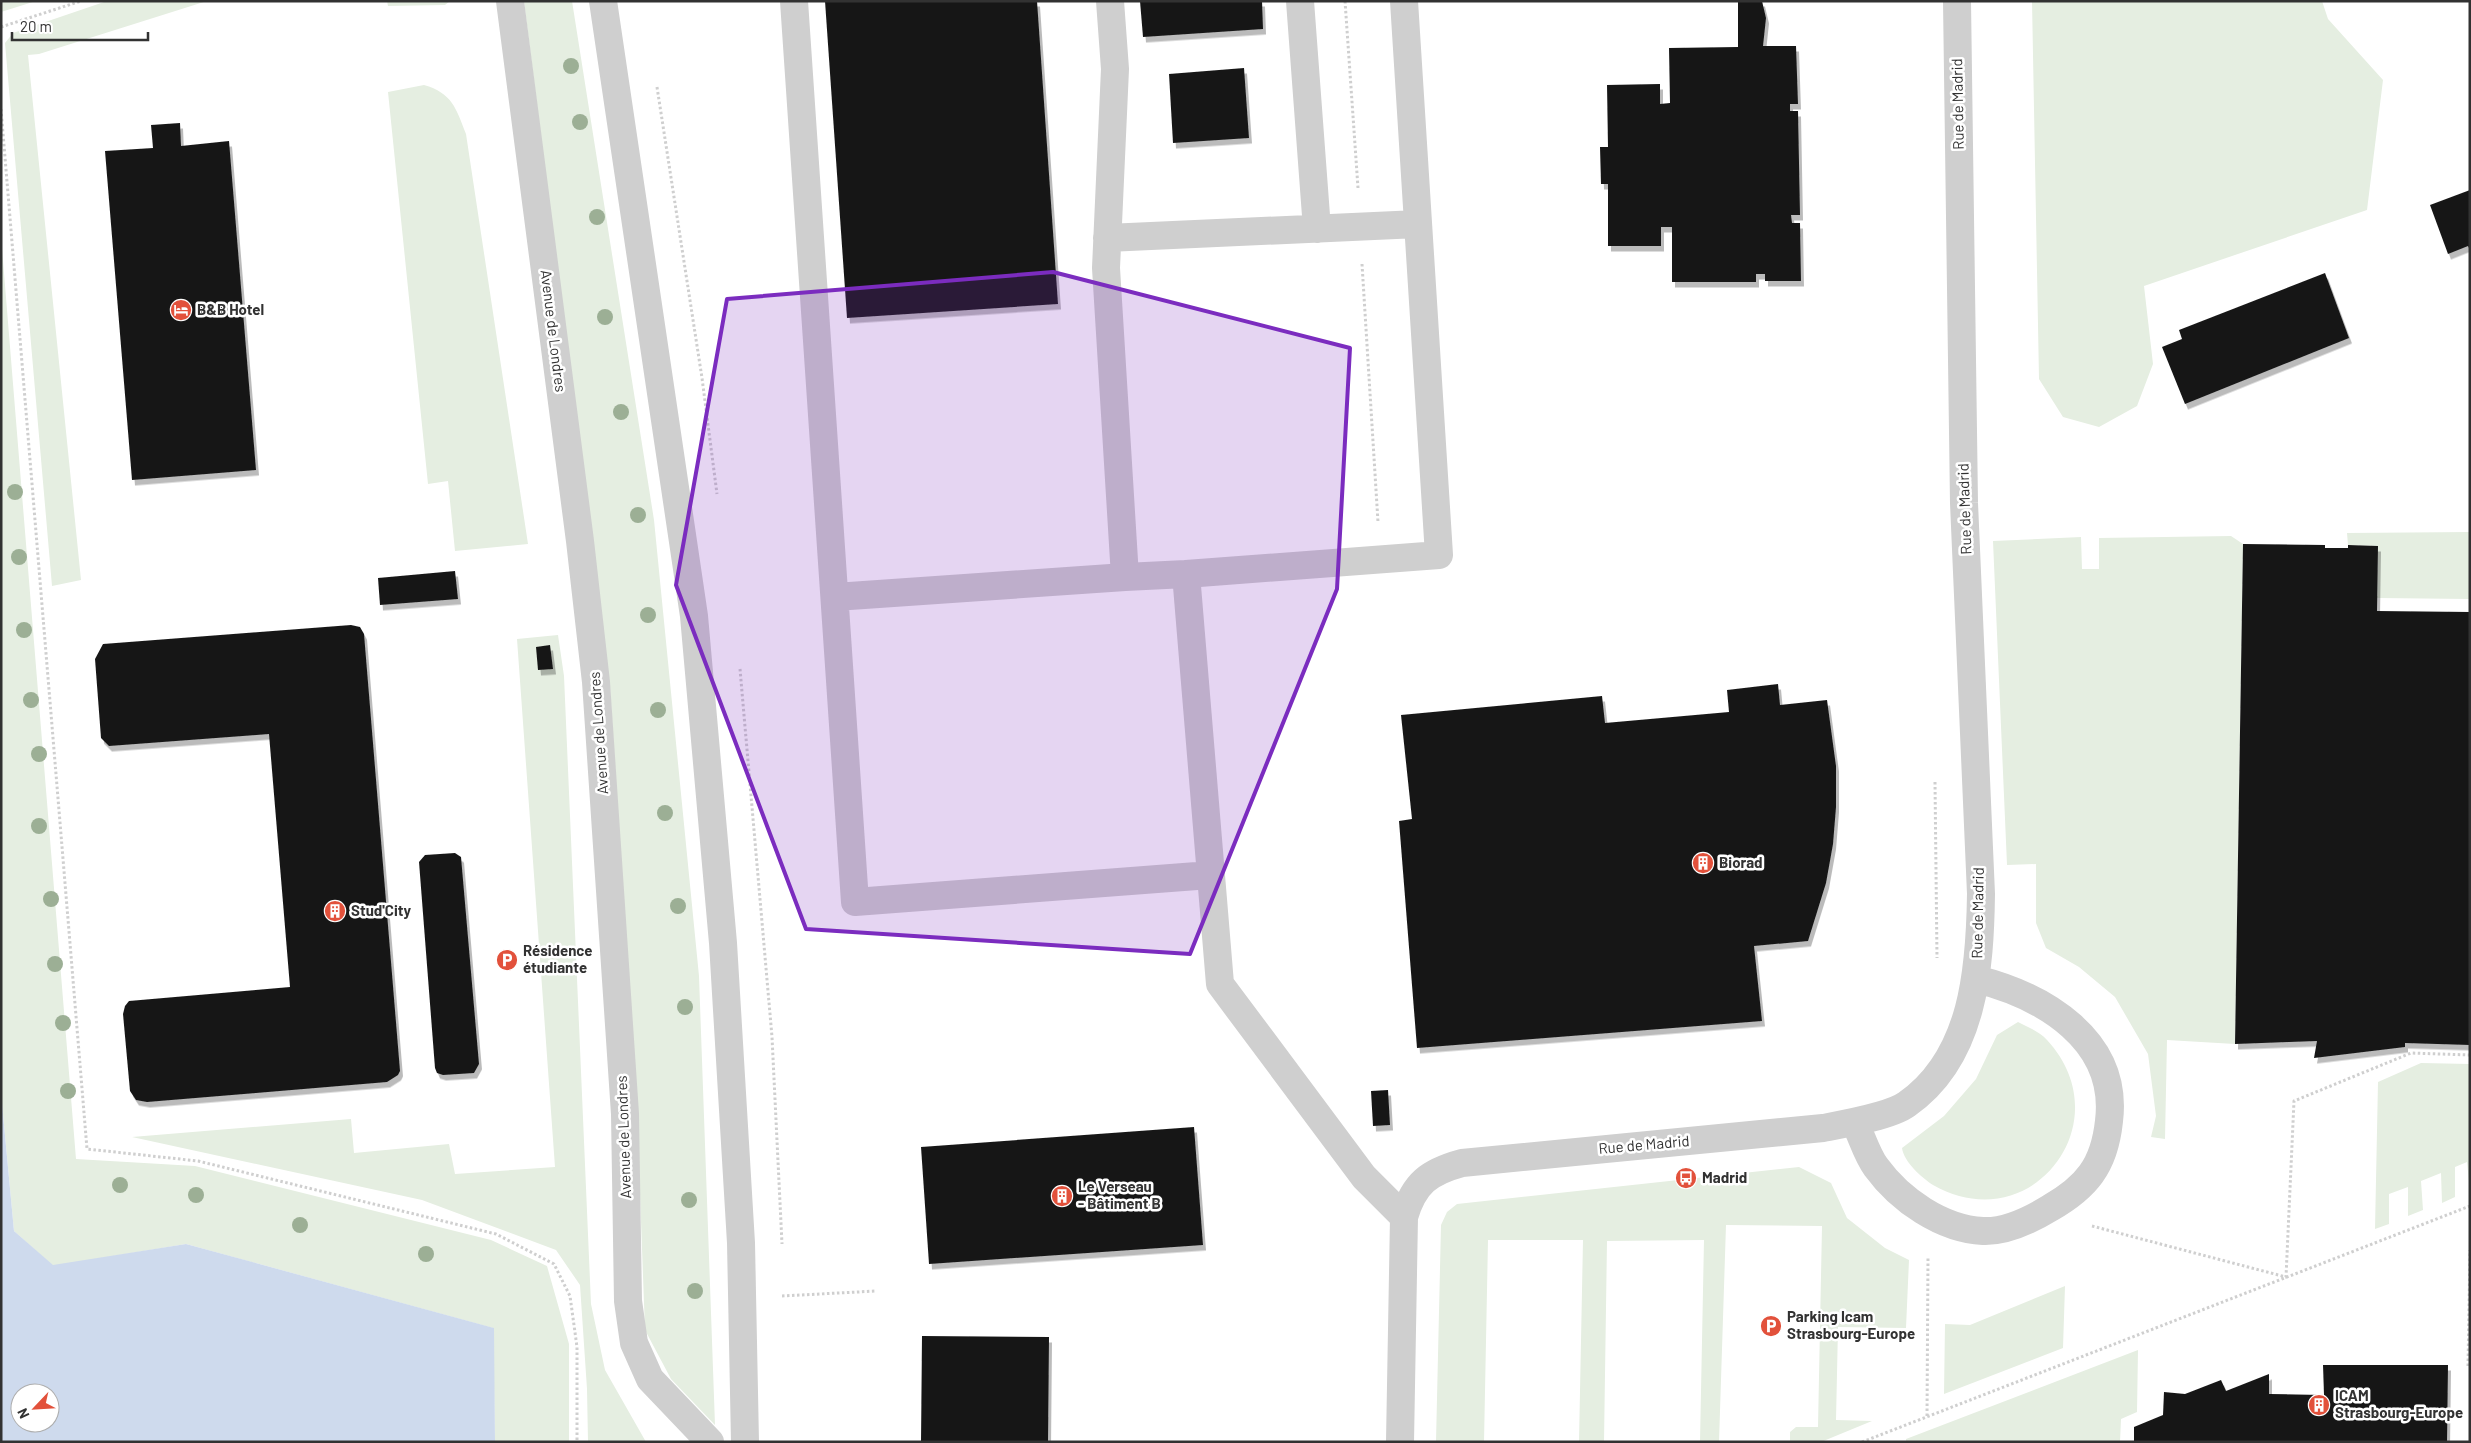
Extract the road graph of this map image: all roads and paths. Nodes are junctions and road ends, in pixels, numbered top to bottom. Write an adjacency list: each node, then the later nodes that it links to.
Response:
1 (81, 1): 10 (path)
2 (510, 1): 37 (street, Avenue de Londres)
3 (603, 1): 38 (street)
4 (794, 1): 19 (street)
5 (1110, 1): 15 (street)
6 (1300, 1): 14 (street)
7 (1345, 1): 13 (path)
8 (1404, 1): 12 (street)
9 (1957, 1): 23 (street, Rue de Madrid)
10 (1, 27)
11 (1, 109): 36 (path)
12 (1418, 224): 13 (street); 16 (street)
13 (1360, 226): 14 (street); 16 (path)
14 (1317, 229): 15 (street)
15 (1107, 238): 18 (street)
16 (1380, 559): 17 (street)
17 (1186, 574): 18 (street); 21 (street)
18 (1125, 577): 19 (street)
19 (835, 598): 21 (street)
20 (1935, 780): 22 (path)
21 (1210, 875): 27 (street)
22 (1937, 966)
23 (1976, 978): 25 (street, Rue de Madrid); 25 (street)
24 (2470, 1055): 31 (path)
25 (1855, 1123): 27 (street, Rue de Madrid)
26 (2470, 1206): 31 (path)
27 (1404, 1217): 39 (street, Rue de Madrid)
28 (2090, 1226): 31 (path)
29 (2470, 1250): 34 (path)
30 (1928, 1255): 35 (path)
31 (2286, 1277): 35 (path)
32 (876, 1291): 33 (path)
33 (782, 1296)
34 (2468, 1366)
35 (1927, 1416): 40 (path)
36 (577, 1442)
37 (710, 1442)
38 (745, 1442)
39 (1400, 1442)
40 (1862, 1442)

